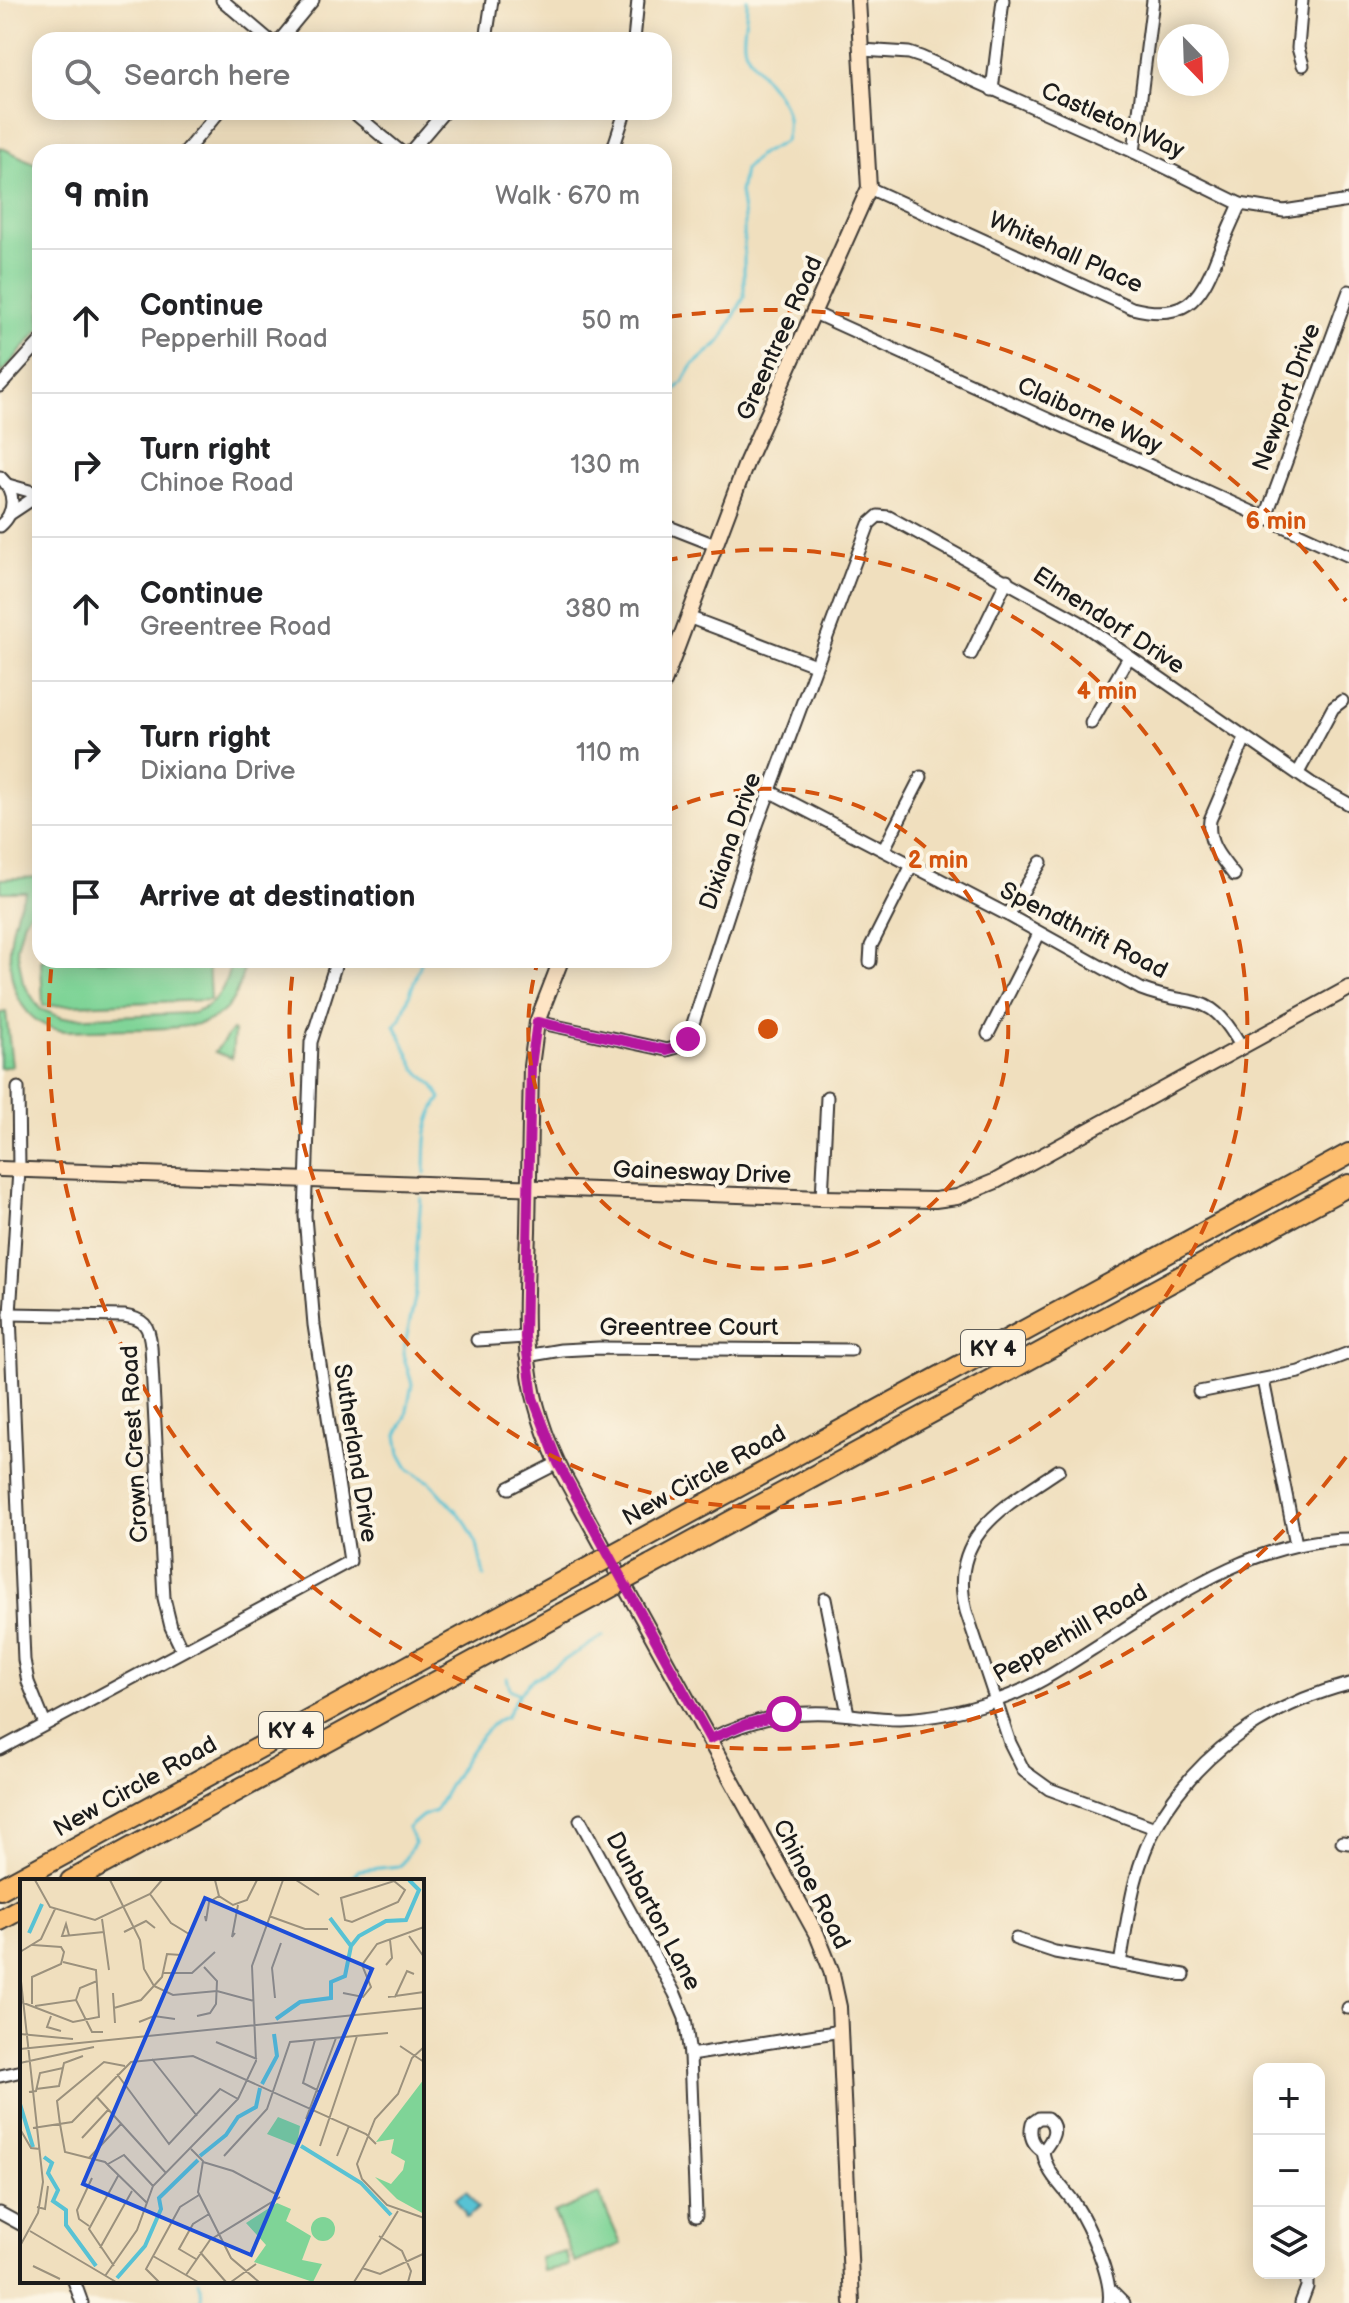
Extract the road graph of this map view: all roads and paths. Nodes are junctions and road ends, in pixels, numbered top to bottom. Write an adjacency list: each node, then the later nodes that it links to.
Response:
1 (222, 0): 9 (street)
2 (313, 0): 10 (street)
3 (492, 0): 11 (street)
4 (638, 0): 12 (street)
5 (858, 0): 13 (street, Greentree Road)
6 (1003, 0): 15 (street)
7 (1153, 0): 24 (street)
8 (1302, 0): 14 (street)
9 (260, 32)
10 (287, 32)
11 (487, 32)
12 (635, 32)
13 (862, 50): 15 (street, Castleton Way); 25 (street, Greentree Road)
14 (1303, 65)
15 (992, 90): 24 (street, Castleton Way)
16 (212, 120): 20 (street)
17 (363, 120): 21 (street)
18 (437, 120): 22 (street)
19 (622, 120): 23 (street)
20 (192, 144)
21 (391, 144)
22 (417, 144)
23 (615, 144)
24 (1134, 152): 27 (street, Castleton Way)
25 (869, 188): 27 (street, Whitehall Place); 29 (street, Greentree Road)
26 (1349, 201): 27 (street, Castleton Way)
27 (1240, 204)
28 (1349, 291): 37 (street, Newport Drive)
29 (814, 313): 37 (street, Claiborne Way); 40 (street, Greentree Road)
30 (32, 351): 31 (street)
31 (0, 386)
32 (4, 481): 33 (street); 35 (street)
33 (32, 491)
34 (32, 500): 35 (street)
35 (10, 515): 38 (street)
36 (878, 516): 42 (street, Elmendorf Drive); 47 (street, Dixiana Drive)
37 (1265, 519): 41 (street, Claiborne Way)
38 (0, 526)
39 (672, 528): 40 (street)
40 (715, 545): 43 (street, Greentree Road)
41 (1349, 556)
42 (1007, 580): 44 (street); 45 (street, Elmendorf Drive)
43 (688, 617): 46 (street, Greentree Road); 47 (street)
44 (971, 654)
45 (1129, 657): 49 (street); 50 (street, Elmendorf Drive)
46 (672, 660)
47 (815, 665): 53 (street, Dixiana Drive)
48 (1342, 701): 51 (street)
49 (1091, 723)
50 (1245, 738): 51 (street, Elmendorf Drive); 58 (street)
51 (1298, 773): 54 (street, Elmendorf Drive)
52 (921, 777): 55 (street)
53 (769, 791): 55 (street, Spendthrift Road); 65 (street, Dixiana Drive)
54 (1349, 804)
55 (884, 849): 57 (street, Spendthrift Road)
56 (1041, 862): 59 (street)
57 (912, 865): 59 (street, Spendthrift Road); 61 (street)
58 (1234, 875)
59 (1008, 915): 60 (street, Spendthrift Road)
60 (1039, 934): 66 (street); 67 (street, Spendthrift Road)
61 (870, 962)
62 (334, 968): 73 (street, Sutherland Drive)
63 (558, 968): 65 (street)
64 (1349, 988): 67 (street, Gainesway Drive)
65 (537, 1022): 75 (street)
66 (988, 1034)
67 (1241, 1046): 76 (street, Gainesway Drive)
68 (18, 1088): 72 (street)
69 (827, 1097): 76 (street)
70 (1349, 1154): 101 (highway, New Circle Road / KY 4, bridge)
71 (0, 1169): 72 (street, Gainesway Drive)
72 (19, 1170): 73 (street, Gainesway Drive); 77 (street)
73 (306, 1180): 75 (street, Gainesway Drive); 91 (street, Sutherland Drive)
74 (1349, 1185): 100 (highway, KY 4, bridge)
75 (529, 1187): 76 (street, Gainesway Drive); 78 (street)
76 (822, 1198)
77 (10, 1314): 91 (street, Crown Crest Road); 95 (street)
78 (525, 1337): 79 (street); 82 (street)
79 (477, 1340)
80 (851, 1350): 82 (street, Greentree Court)
81 (1349, 1353): 83 (street)
82 (526, 1356): 85 (street)
83 (1263, 1380): 84 (street); 89 (street)
84 (1199, 1392)
85 (558, 1463): 87 (street); 96 (street, Chinoe Road)
86 (1059, 1470): 93 (street)
87 (509, 1488)
88 (1349, 1539): 89 (street, Pepperhill Road)
89 (1296, 1544): 93 (street, Pepperhill Road)
90 (825, 1599): 94 (street)
91 (182, 1650): 95 (street, Sutherland Drive)
92 (1349, 1684): 99 (street)
93 (995, 1701): 94 (street, Pepperhill Road); 99 (street)
94 (848, 1714): 96 (street, Pepperhill Road)
95 (45, 1724): 97 (street, Sutherland Drive)
96 (710, 1739): 107 (street, Chinoe Road)
97 (0, 1749)
98 (580, 1820): 108 (street, Dunbarton Lane)
99 (1155, 1828): 105 (street)
100 (75, 1879)
101 (0, 1889)
102 (20, 1909): 103 (highway)
103 (0, 1920)
104 (1016, 1939): 105 (street)
105 (1120, 1964): 106 (street)
106 (1184, 1975)
107 (841, 2031): 108 (street); 119 (street, Chinoe Road)
108 (690, 2055): 113 (street, Dunbarton Lane)
109 (20, 2071): 110 (street)
110 (0, 2076)
111 (1043, 2151): 117 (street)
112 (0, 2213): 114 (street)
113 (696, 2216)
114 (20, 2224)
115 (1307, 2279): 122 (street)
116 (75, 2283): 118 (street)
117 (1111, 2290): 120 (street); 121 (street)
118 (82, 2303)
119 (852, 2303)
120 (1109, 2303)
121 (1124, 2303)
122 (1301, 2303)

